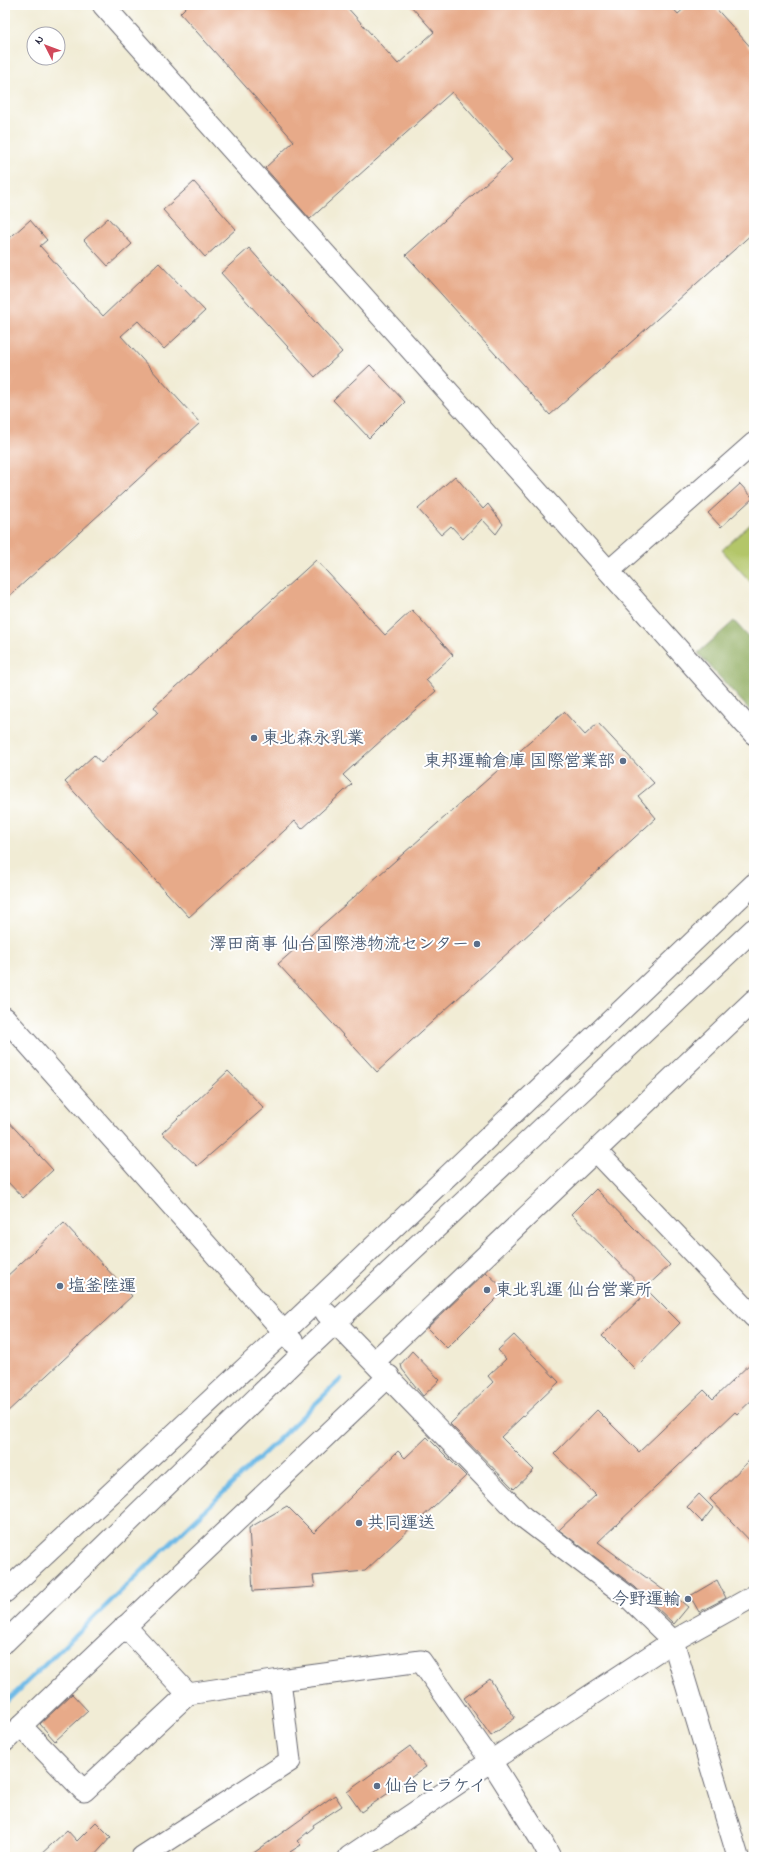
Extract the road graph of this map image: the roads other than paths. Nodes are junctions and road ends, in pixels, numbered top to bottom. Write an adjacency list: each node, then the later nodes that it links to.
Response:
1 (103, 5): 3 (street)
2 (754, 443): 3 (street)
3 (608, 571): 4 (street)
4 (754, 734)
5 (754, 884): 10 (street)
6 (754, 929): 12 (street)
7 (754, 1000): 9 (street)
8 (5, 1018): 13 (street)
9 (596, 1151): 11 (street); 15 (street)
10 (316, 1302): 12 (street); 13 (street)
11 (754, 1317)
12 (336, 1323): 14 (street); 15 (street)
13 (284, 1332): 14 (street); 17 (street)
14 (303, 1353): 21 (street)
15 (374, 1362): 16 (street)
16 (389, 1376): 19 (street); 20 (street)
17 (5, 1592)
18 (754, 1596): 20 (street)
19 (125, 1626): 23 (street); 24 (street)
20 (674, 1641): 26 (street); 27 (street)
21 (5, 1642)
22 (280, 1680): 23 (street); 26 (street); 28 (street)
23 (188, 1694): 24 (street)
24 (21, 1726): 25 (street)
25 (5, 1741)
26 (491, 1761): 29 (street); 30 (street)
27 (743, 1854)
28 (142, 1857)
29 (349, 1857)
30 (550, 1857)

